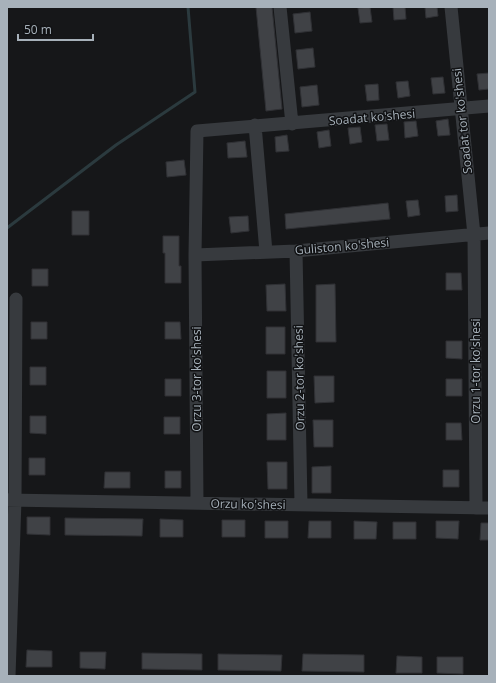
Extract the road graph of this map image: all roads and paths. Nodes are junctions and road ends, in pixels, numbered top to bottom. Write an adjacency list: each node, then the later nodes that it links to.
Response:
1 (280, 7): 5 (street)
2 (451, 7): 4 (street, Soadat tor ko'shesi)
3 (489, 106): 4 (street, Soadat ko'shesi)
4 (460, 110): 5 (street, Soadat ko'shesi); 8 (street, Soadat tor ko'shesi)
5 (292, 124): 6 (street, Soadat ko'shesi)
6 (255, 125): 10 (street); 11 (street, Orzu 3-tor ko'shesi)
7 (489, 233): 8 (street, Guliston ko'shesi)
8 (474, 235): 9 (street, Guliston ko'shesi); 16 (street, Orzu 1-tor ko'shesi)
9 (296, 251): 10 (street, Guliston ko'shesi); 15 (street, Orzu 2-tor ko'shesi)
10 (266, 252): 11 (street, Guliston ko'shesi)
11 (195, 255): 14 (street, Orzu 3-tor ko'shesi)
12 (16, 299): 13 (street)
13 (11, 500): 14 (street, Orzu ko'shesi); 17 (street)
14 (197, 503): 15 (street, Orzu ko'shesi)
15 (301, 504): 16 (street, Orzu ko'shesi)
16 (482, 508)
17 (8, 676)

